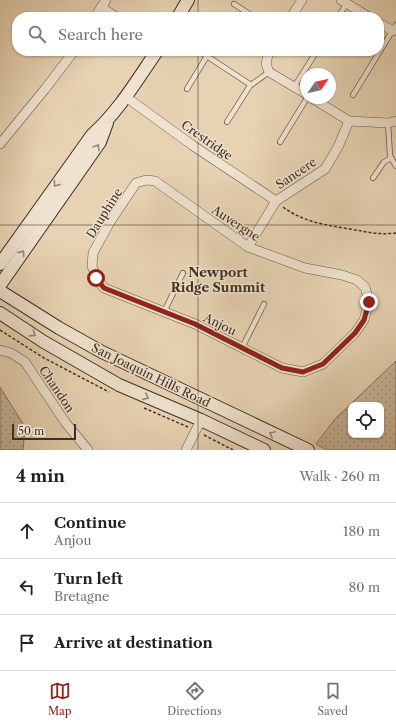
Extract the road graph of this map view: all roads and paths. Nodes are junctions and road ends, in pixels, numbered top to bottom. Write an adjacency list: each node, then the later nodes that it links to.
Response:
1 (188, 0): 7 (main road)
2 (302, 0): 9 (street)
3 (346, 1): 10 (lane); 11 (street)
4 (104, 4): 6 (street)
5 (234, 4): 8 (lane)
6 (111, 12)
7 (181, 12)
8 (246, 12)
9 (294, 12)
10 (340, 12)
11 (362, 12)
12 (384, 25): 13 (street)
13 (394, 28): 14 (lane)
14 (384, 44)
15 (70, 56): 35 (street)
16 (154, 56): 27 (main road)
17 (207, 56): 22 (lane); 24 (lane)
18 (268, 56): 21 (street)
19 (314, 56): 23 (lane)
20 (377, 56): 26 (lane)
21 (269, 72): 22 (lane); 23 (street)
22 (251, 84): 32 (lane)
23 (294, 87): 25 (street)
24 (187, 89)
25 (300, 90)
26 (353, 94)
27 (126, 97): 30 (main road); 40 (street, Crestridge)
28 (303, 104): 34 (lane)
29 (322, 104): 31 (street)
30 (107, 121): 43 (main road, one-way to 43); 46 (main road, one-way to 30)
31 (349, 121): 33 (street); 40 (street, Sancere)
32 (227, 122)
33 (392, 122): 36 (lane)
34 (280, 142)
35 (0, 144)
36 (391, 158): 37 (lane); 38 (lane)
37 (396, 166)
38 (373, 178)
39 (146, 180): 42 (street, Auvergne); 44 (street, Dauphine)
40 (276, 201): 41 (path); 42 (street)
41 (396, 232)
42 (248, 247): 53 (street, Auvergne)
43 (0, 264)
44 (92, 266): 49 (street, Anjou)
45 (183, 273): 49 (lane)
46 (0, 285)
47 (0, 292): 58 (main road, San Joaquin Hills Road, one-way to 47)
48 (264, 304): 51 (lane)
49 (164, 312): 51 (street, Anjou)
50 (0, 313): 54 (main road, San Joaquin Hills Road, one-way to 54)
51 (242, 348): 53 (street, Anjou)
52 (0, 350): 55 (street, Chandon)
53 (303, 372)
54 (201, 420): 56 (street); 57 (main road, San Joaquin Hills Road)
55 (88, 450)
56 (186, 450)
57 (264, 450)
58 (308, 450)

